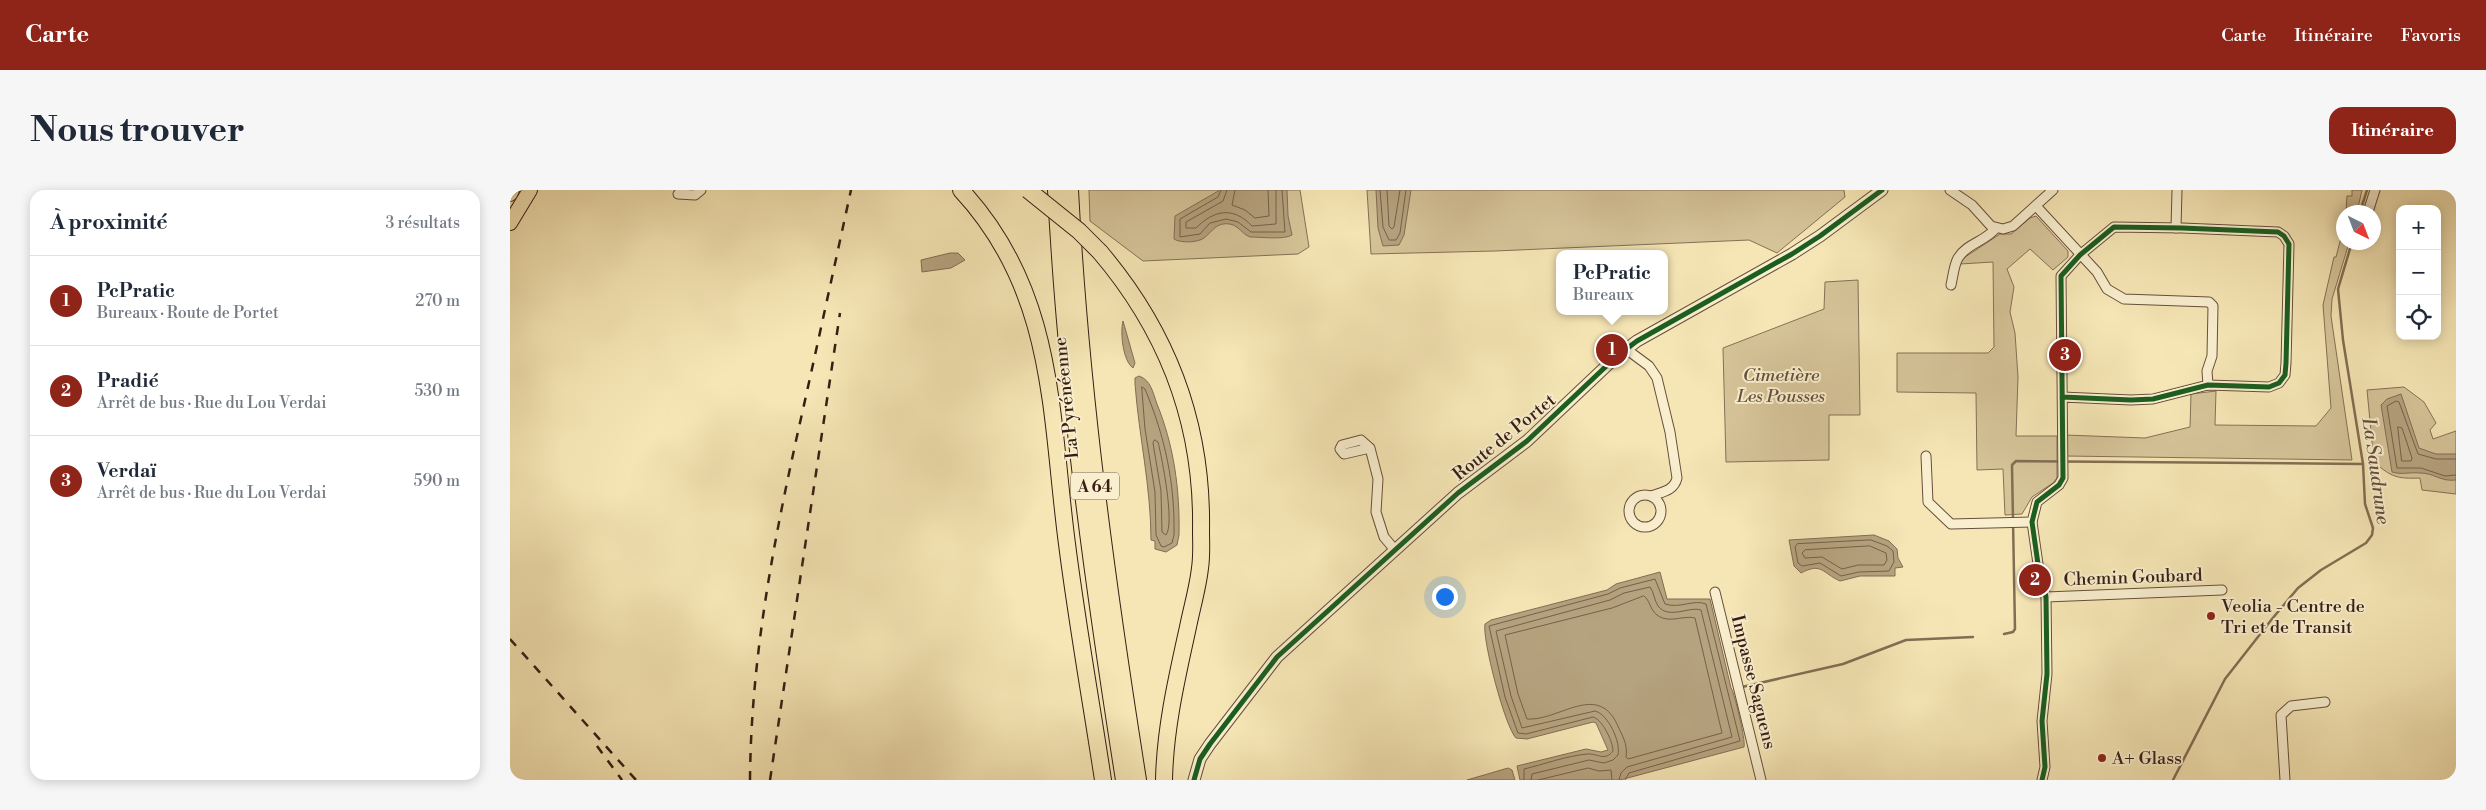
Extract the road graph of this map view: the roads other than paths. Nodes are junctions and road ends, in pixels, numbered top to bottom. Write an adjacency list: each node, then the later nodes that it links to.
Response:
1 (512, 190): 13 (main road)
2 (530, 190): 17 (main road)
3 (701, 190): 14 (street)
4 (961, 190): 35 (highway)
5 (1028, 190): 38 (highway, bridge)
6 (1056, 190): 36 (highway, La Pyrénéenne / A 64)
7 (1070, 190): 37 (highway, La Pyrénéenne / A 64)
8 (1882, 190): 22 (street, Route de Portet)
9 (1952, 190): 18 (street)
10 (2053, 190): 16 (street)
11 (2177, 190): 19 (street)
12 (2375, 190): 15 (street)
13 (510, 194)
14 (678, 194)
15 (2370, 205)
16 (2036, 206): 18 (street); 20 (street)
17 (510, 223)
18 (1996, 228): 21 (street)
19 (2179, 228): 20 (street); 23 (street)
20 (2080, 255): 23 (street); 24 (street)
21 (1951, 285)
22 (1626, 349): 27 (street); 29 (street, Route de Portet)
23 (2208, 385): 24 (street)
24 (2062, 397): 28 (street)
25 (1370, 448): 29 (street)
26 (1926, 456): 28 (street)
27 (1651, 496)
28 (2032, 522): 32 (street)
29 (1394, 550): 39 (street, Route de Portet)
30 (2222, 590): 32 (street, Chemin Goubard)
31 (1715, 592): 40 (street, Impasse Saguens)
32 (2046, 597): 34 (street)
33 (2325, 702): 43 (street)
34 (2045, 767): 41 (street); 42 (street)
35 (1102, 780)
36 (1124, 780)
37 (1138, 780)
38 (1164, 780)
39 (1194, 780)
40 (1761, 780)
41 (2042, 780)
42 (2051, 780)
43 (2285, 780)

